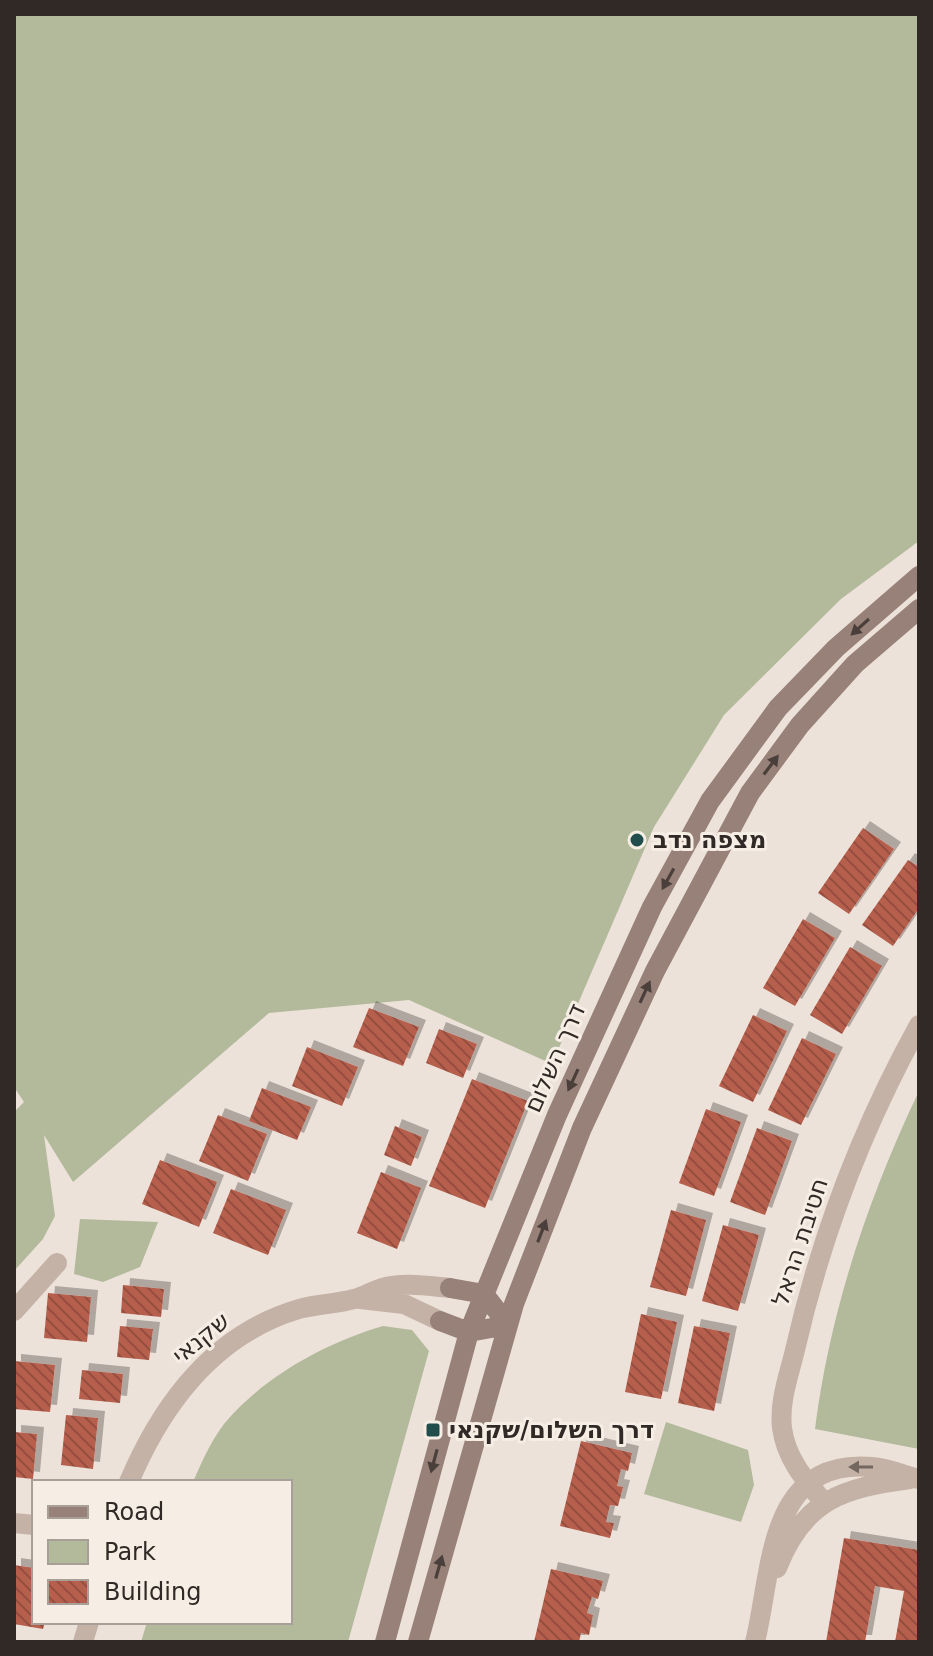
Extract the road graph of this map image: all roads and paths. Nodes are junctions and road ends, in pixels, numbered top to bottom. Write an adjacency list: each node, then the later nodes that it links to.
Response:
1 (919, 576): 5 (street, דרך השלום, one-way to 5)
2 (919, 609): 8 (street, one-way to 2)
3 (919, 1025): 12 (street, חטיבת הראל)
4 (57, 1263): 7 (street)
5 (484, 1294): 6 (street, שקנאי); 8 (street); 9 (street, דרך השלום)
6 (356, 1299): 9 (street, שקנאי); 11 (street, שקנאי)
7 (14, 1311)
8 (508, 1325): 9 (street); 16 (street, one-way to 8)
9 (469, 1332): 15 (street, דרך השלום, one-way to 15)
10 (918, 1478): 12 (street, one-way to 12); 13 (street)
11 (130, 1480)
12 (807, 1482): 13 (street, חטיבת הראל); 14 (street)
13 (823, 1501): 14 (street)
14 (767, 1594): 17 (street)
15 (385, 1642)
16 (418, 1642)
17 (755, 1642)

